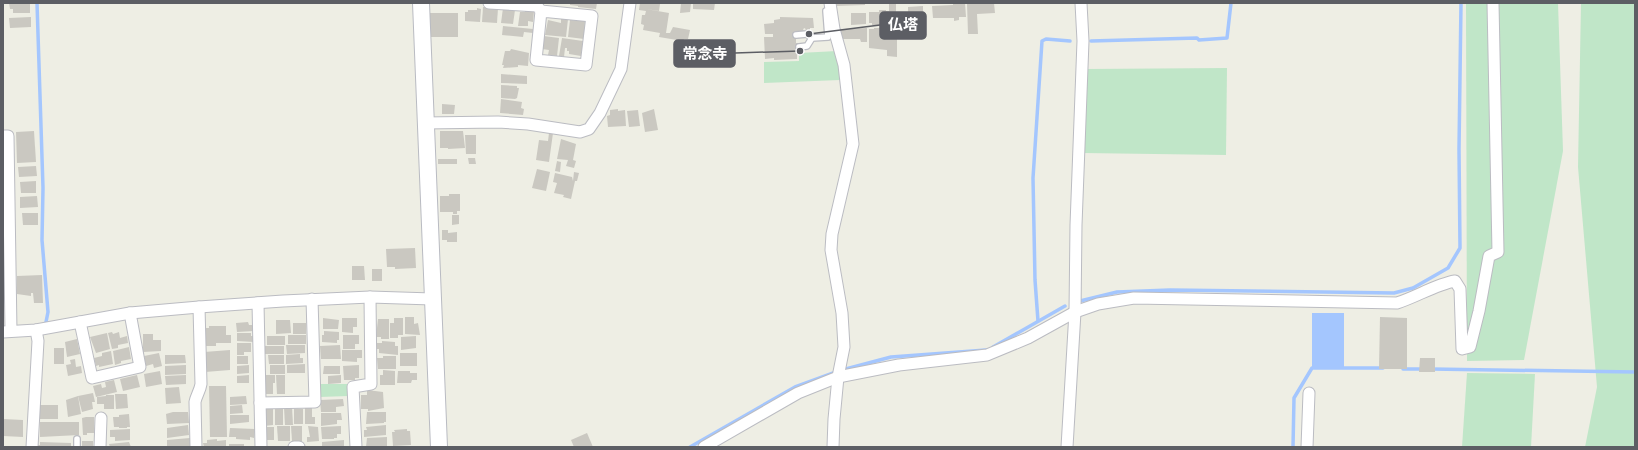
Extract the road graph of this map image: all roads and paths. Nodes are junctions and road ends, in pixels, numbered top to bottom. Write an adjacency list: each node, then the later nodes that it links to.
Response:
1 (420, 3): 11 (street)
2 (489, 3): 7 (street)
3 (630, 3): 11 (street)
4 (1081, 3): 18 (street)
5 (1494, 3): 18 (street)
6 (830, 7): 9 (lane); 23 (street)
7 (541, 11): 7 (street)
8 (796, 35): 9 (lane)
9 (812, 38): 10 (lane)
10 (799, 47)
11 (424, 124): 15 (street)
12 (3, 136): 22 (street)
13 (370, 297): 14 (street); 15 (street); 35 (street)
14 (312, 299): 16 (street); 25 (street)
15 (432, 299): 36 (street)
16 (258, 303): 17 (street); 25 (street)
17 (199, 306): 19 (street); 31 (street)
18 (1075, 312): 23 (street); 39 (street)
19 (130, 314): 20 (street); 20 (street)
20 (80, 322): 21 (street)
21 (36, 330): 22 (street); 28 (street)
22 (7, 331)
23 (838, 377): 37 (street); 38 (street)
24 (1309, 394): 40 (street)
25 (260, 403): 32 (street)
26 (101, 418): 30 (street)
27 (77, 440): 29 (lane)
28 (32, 447)
29 (77, 447)
30 (100, 447)
31 (196, 447)
32 (261, 447)
33 (294, 447): 34 (street)
34 (299, 447)
35 (356, 447)
36 (439, 447)
37 (704, 447)
38 (833, 447)
39 (1067, 447)
40 (1307, 447)

